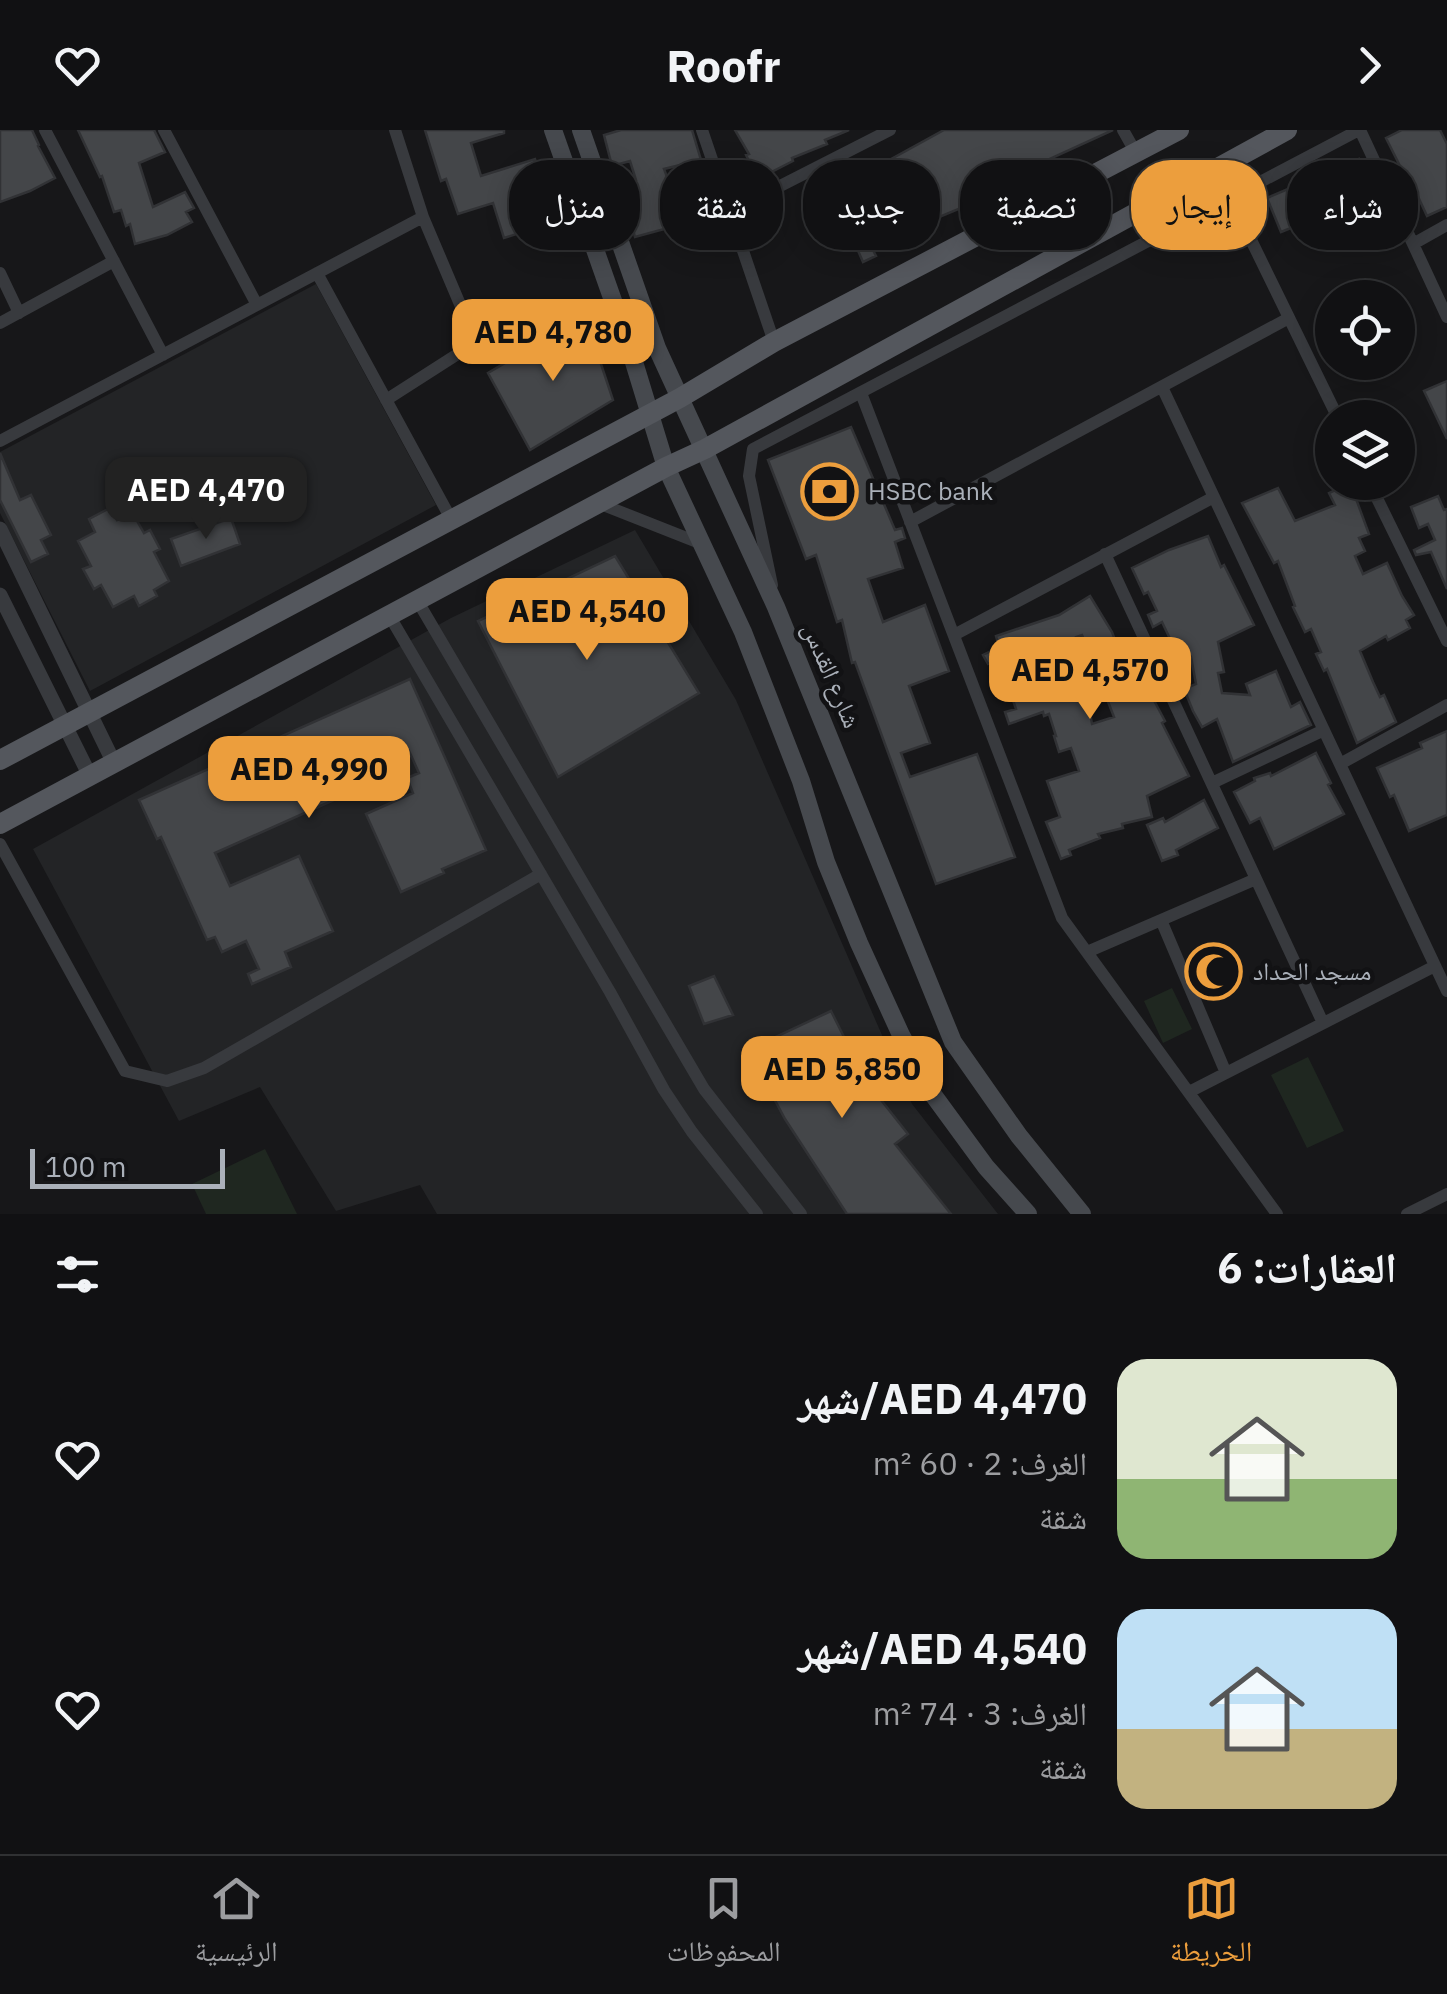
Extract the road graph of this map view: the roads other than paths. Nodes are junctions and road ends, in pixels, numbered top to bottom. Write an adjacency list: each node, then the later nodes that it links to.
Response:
1 (46, 130): 25 (street)
2 (395, 130): 18 (street)
3 (553, 130): 42 (main road)
4 (580, 130): 39 (main road, شارع القدس)
5 (702, 130): 14 (street)
6 (890, 130): 17 (street)
7 (1123, 130): 13 (street)
8 (1179, 130): 12 (main road)
9 (1287, 130): 44 (main road)
10 (1360, 130): 15 (street); 16 (street)
11 (169, 131): 28 (street)
12 (1152, 136): 13 (main road)
13 (1136, 153): 35 (main road)
14 (712, 160)
15 (1374, 160)
16 (1267, 180)
17 (783, 184)
18 (423, 217): 26 (street); 34 (street)
19 (1447, 225): 20 (street)
20 (1418, 241)
21 (742, 250): 35 (street)
22 (1134, 250): 38 (street)
23 (1256, 250): 31 (street)
24 (1416, 250): 30 (street)
25 (114, 262): 29 (street); 36 (street)
26 (317, 273): 28 (street); 40 (street)
27 (0, 274): 29 (street)
28 (257, 305): 36 (street)
29 (19, 313): 32 (street)
30 (1447, 317)
31 (1289, 318): 37 (street); 41 (street)
32 (0, 323)
33 (503, 325): 34 (street)
34 (476, 342): 40 (street)
35 (774, 342): 39 (main road)
36 (164, 354): 43 (street)
37 (1162, 387): 46 (street); 50 (street)
38 (861, 393): 50 (street); 56 (street)
39 (680, 398): 42 (main road); 44 (main road, شارع القدس)
40 (386, 400): 49 (street)
41 (1329, 400)
42 (649, 412): 45 (main road); 49 (main road)
43 (0, 441)
44 (705, 449): 45 (main road); 56 (main road, شارع القدس)
45 (666, 466): 48 (main road); 52 (main road)
46 (1214, 497): 53 (street); 63 (street)
47 (1379, 500): 59 (street)
48 (598, 503): 52 (street); 55 (main road)
49 (451, 519): 61 (main road)
50 (910, 522): 58 (street)
51 (0, 529): 61 (street)
52 (702, 544): 83 (main road)
53 (1105, 554): 58 (street); 68 (street)
54 (0, 595): 62 (street)
55 (417, 600): 57 (main road); 82 (street)
56 (776, 607): 84 (main road, شارع القدس)
57 (389, 616): 65 (main road); 71 (street)
58 (954, 635): 74 (street)
59 (1447, 641)
60 (1447, 705): 66 (street)
61 (90, 712): 62 (main road); 65 (street)
62 (64, 726): 64 (main road); 67 (street)
63 (1324, 730): 66 (street); 68 (street)
64 (0, 760)
65 (114, 763): 67 (main road)
66 (1340, 764): 75 (street)
67 (90, 776): 69 (main road)
68 (1212, 783): 72 (street)
69 (0, 824)
70 (0, 844): 71 (street)
71 (541, 874): 81 (street)
72 (1256, 880): 73 (street); 77 (street)
73 (1162, 920): 74 (street); 78 (street)
74 (1087, 952): 79 (street)
75 (1435, 966): 76 (street); 77 (street)
76 (1447, 991)
77 (1323, 1022): 78 (street)
78 (1226, 1073): 79 (street)
79 (1189, 1092): 85 (street)
80 (1447, 1194): 86 (street)
81 (757, 1214)
82 (800, 1214)
83 (1028, 1214)
84 (1082, 1214)
85 (1277, 1214)
86 (1406, 1214)

